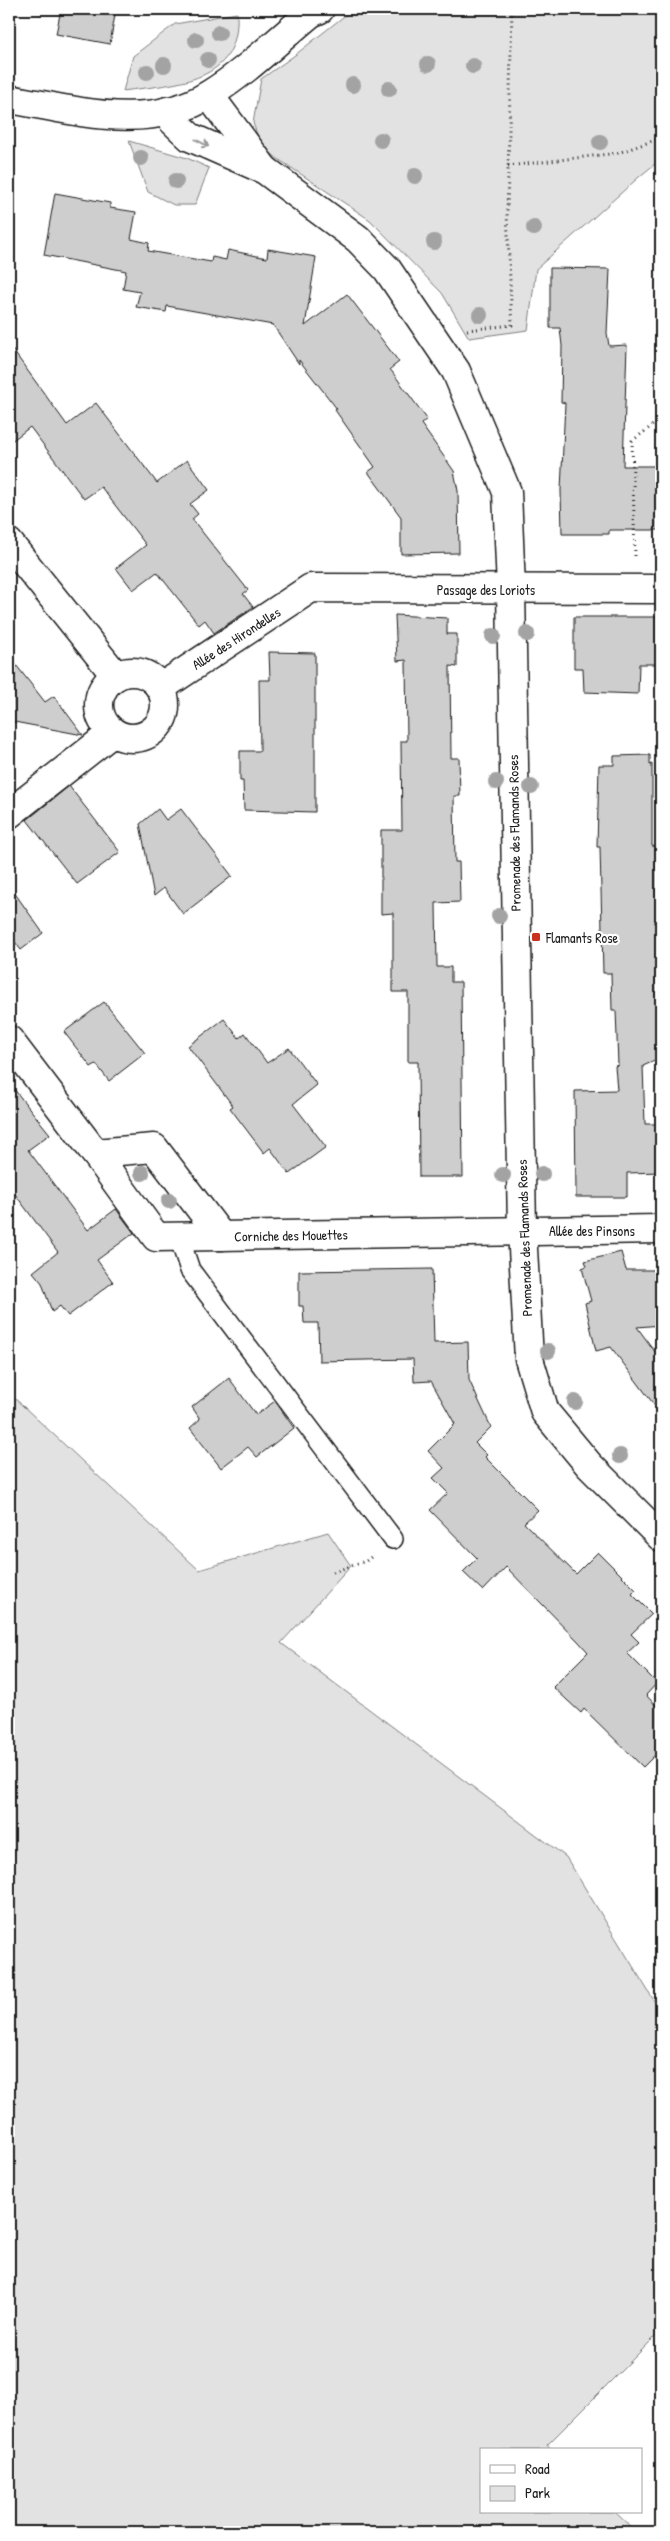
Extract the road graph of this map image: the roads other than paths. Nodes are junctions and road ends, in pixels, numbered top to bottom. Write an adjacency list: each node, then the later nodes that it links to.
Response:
1 (320, 9): 2 (street)
2 (209, 95): 4 (street); 5 (street)
3 (9, 99): 4 (street)
4 (167, 111): 5 (street, one-way to 5)
5 (265, 170): 8 (street, Promenade des Flamands Roses)
6 (9, 542): 10 (street)
7 (311, 588): 8 (street, Passage des Loriots); 11 (street, Allée des Hirondelles)
8 (511, 589): 9 (street, Passage des Loriots); 17 (street, Promenade des Flamands Roses)
9 (649, 589)
10 (116, 676): 11 (street); 12 (street)
11 (160, 688): 12 (street)
12 (112, 733): 13 (street)
13 (9, 814)
14 (9, 1040): 15 (street)
15 (95, 1153): 18 (street, Corniche des Mouettes); 19 (street)
16 (661, 1229): 17 (street, Allée des Pinsons)
17 (522, 1230): 18 (street, Corniche des Mouettes); 20 (street, Promenade des Flamands Roses)
18 (221, 1236): 19 (street)
19 (179, 1237): 21 (lane)
20 (661, 1537)
21 (393, 1539)

